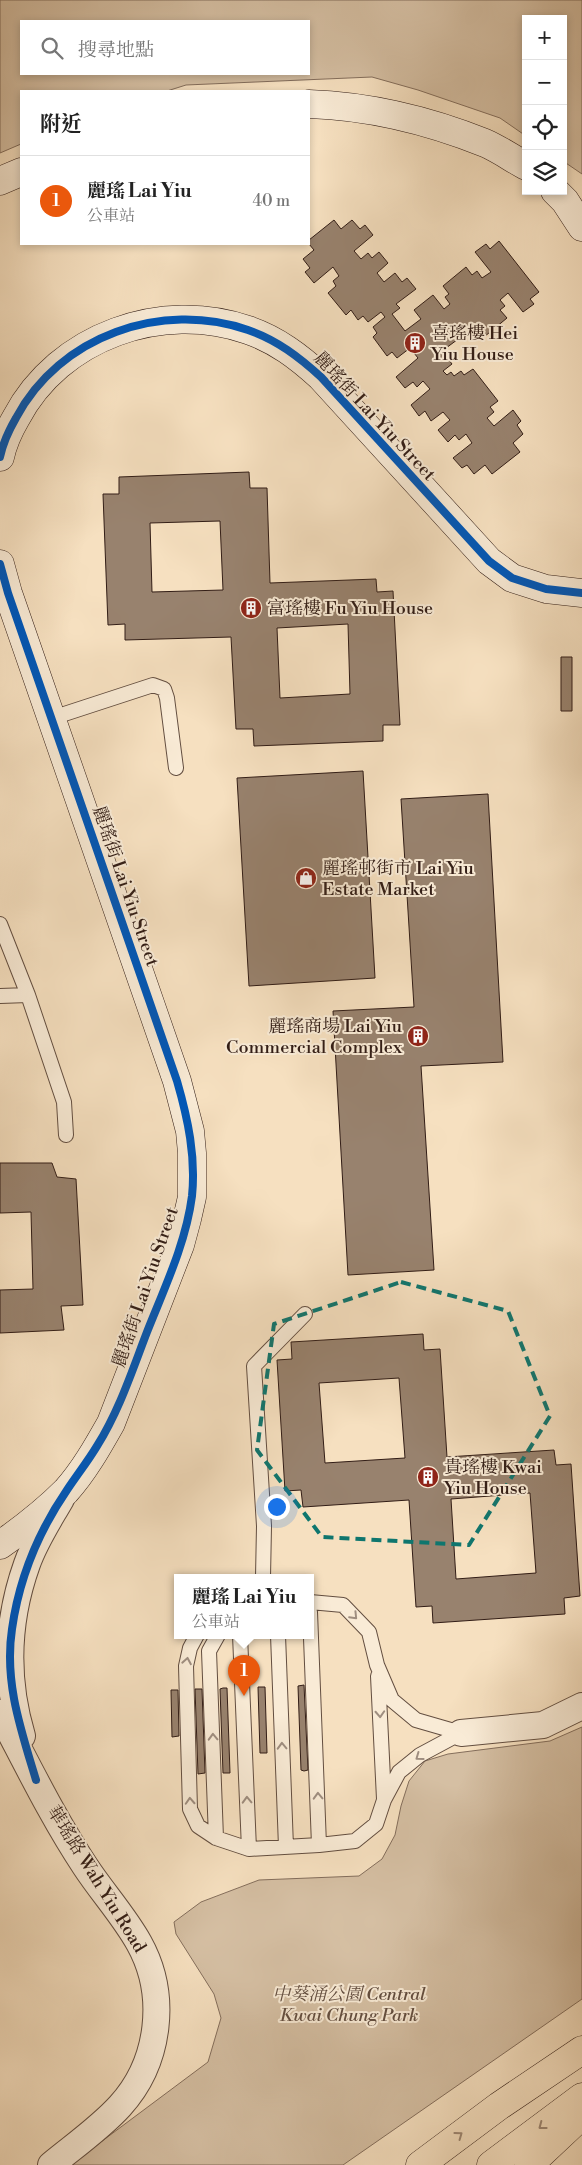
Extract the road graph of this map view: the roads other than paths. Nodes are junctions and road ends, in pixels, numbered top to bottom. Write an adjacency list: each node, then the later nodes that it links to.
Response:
1 (310, 104): 2 (street)
2 (522, 164)
3 (20, 172): 4 (street)
4 (0, 181)
5 (559, 195): 6 (street)
6 (582, 226)
7 (0, 456): 9 (street, 麗瑤街 Lai Yiu Street)
8 (0, 564): 10 (street, 麗瑤街 Lai Yiu Street)
9 (582, 593)
10 (52, 718): 11 (lane); 17 (street, 麗瑤街 Lai Yiu Street)
11 (176, 768)
12 (0, 924): 13 (lane)
13 (28, 995): 14 (lane); 15 (lane)
14 (0, 996)
15 (66, 1135)
16 (305, 1314): 20 (lane)
17 (66, 1490): 18 (street); 19 (street, 麗瑤街 Lai Yiu Street); 31 (street, 麗瑤街 Lai Yiu Street)
18 (0, 1526)
19 (0, 1545)
20 (263, 1574)
21 (314, 1602): 27 (lane, one-way to 27)
22 (196, 1639): 33 (lane, one-way to 22)
23 (216, 1639): 33 (lane, one-way to 23)
24 (240, 1639): 36 (lane, one-way to 24)
25 (278, 1639): 35 (lane, one-way to 25)
26 (311, 1639): 34 (lane, one-way to 26)
27 (377, 1665): 30 (lane); 32 (lane, one-way to 32)
28 (582, 1706): 30 (street)
29 (0, 1713): 31 (street, 華瑤路 Wah Yiu Road)
30 (461, 1733): 32 (lane, one-way to 32)
31 (36, 1780): 40 (street, 華瑤路 Wah Yiu Road)
32 (384, 1800): 34 (lane)
33 (216, 1838): 36 (lane)
34 (320, 1845): 35 (lane)
35 (286, 1847): 36 (lane)
36 (249, 1848)
37 (582, 2050): 41 (main road, one-way to 37)
38 (582, 2097): 42 (main road, one-way to 42)
39 (582, 2115): 43 (main road)
40 (51, 2165)
41 (420, 2165)
42 (491, 2165)
43 (529, 2165)

